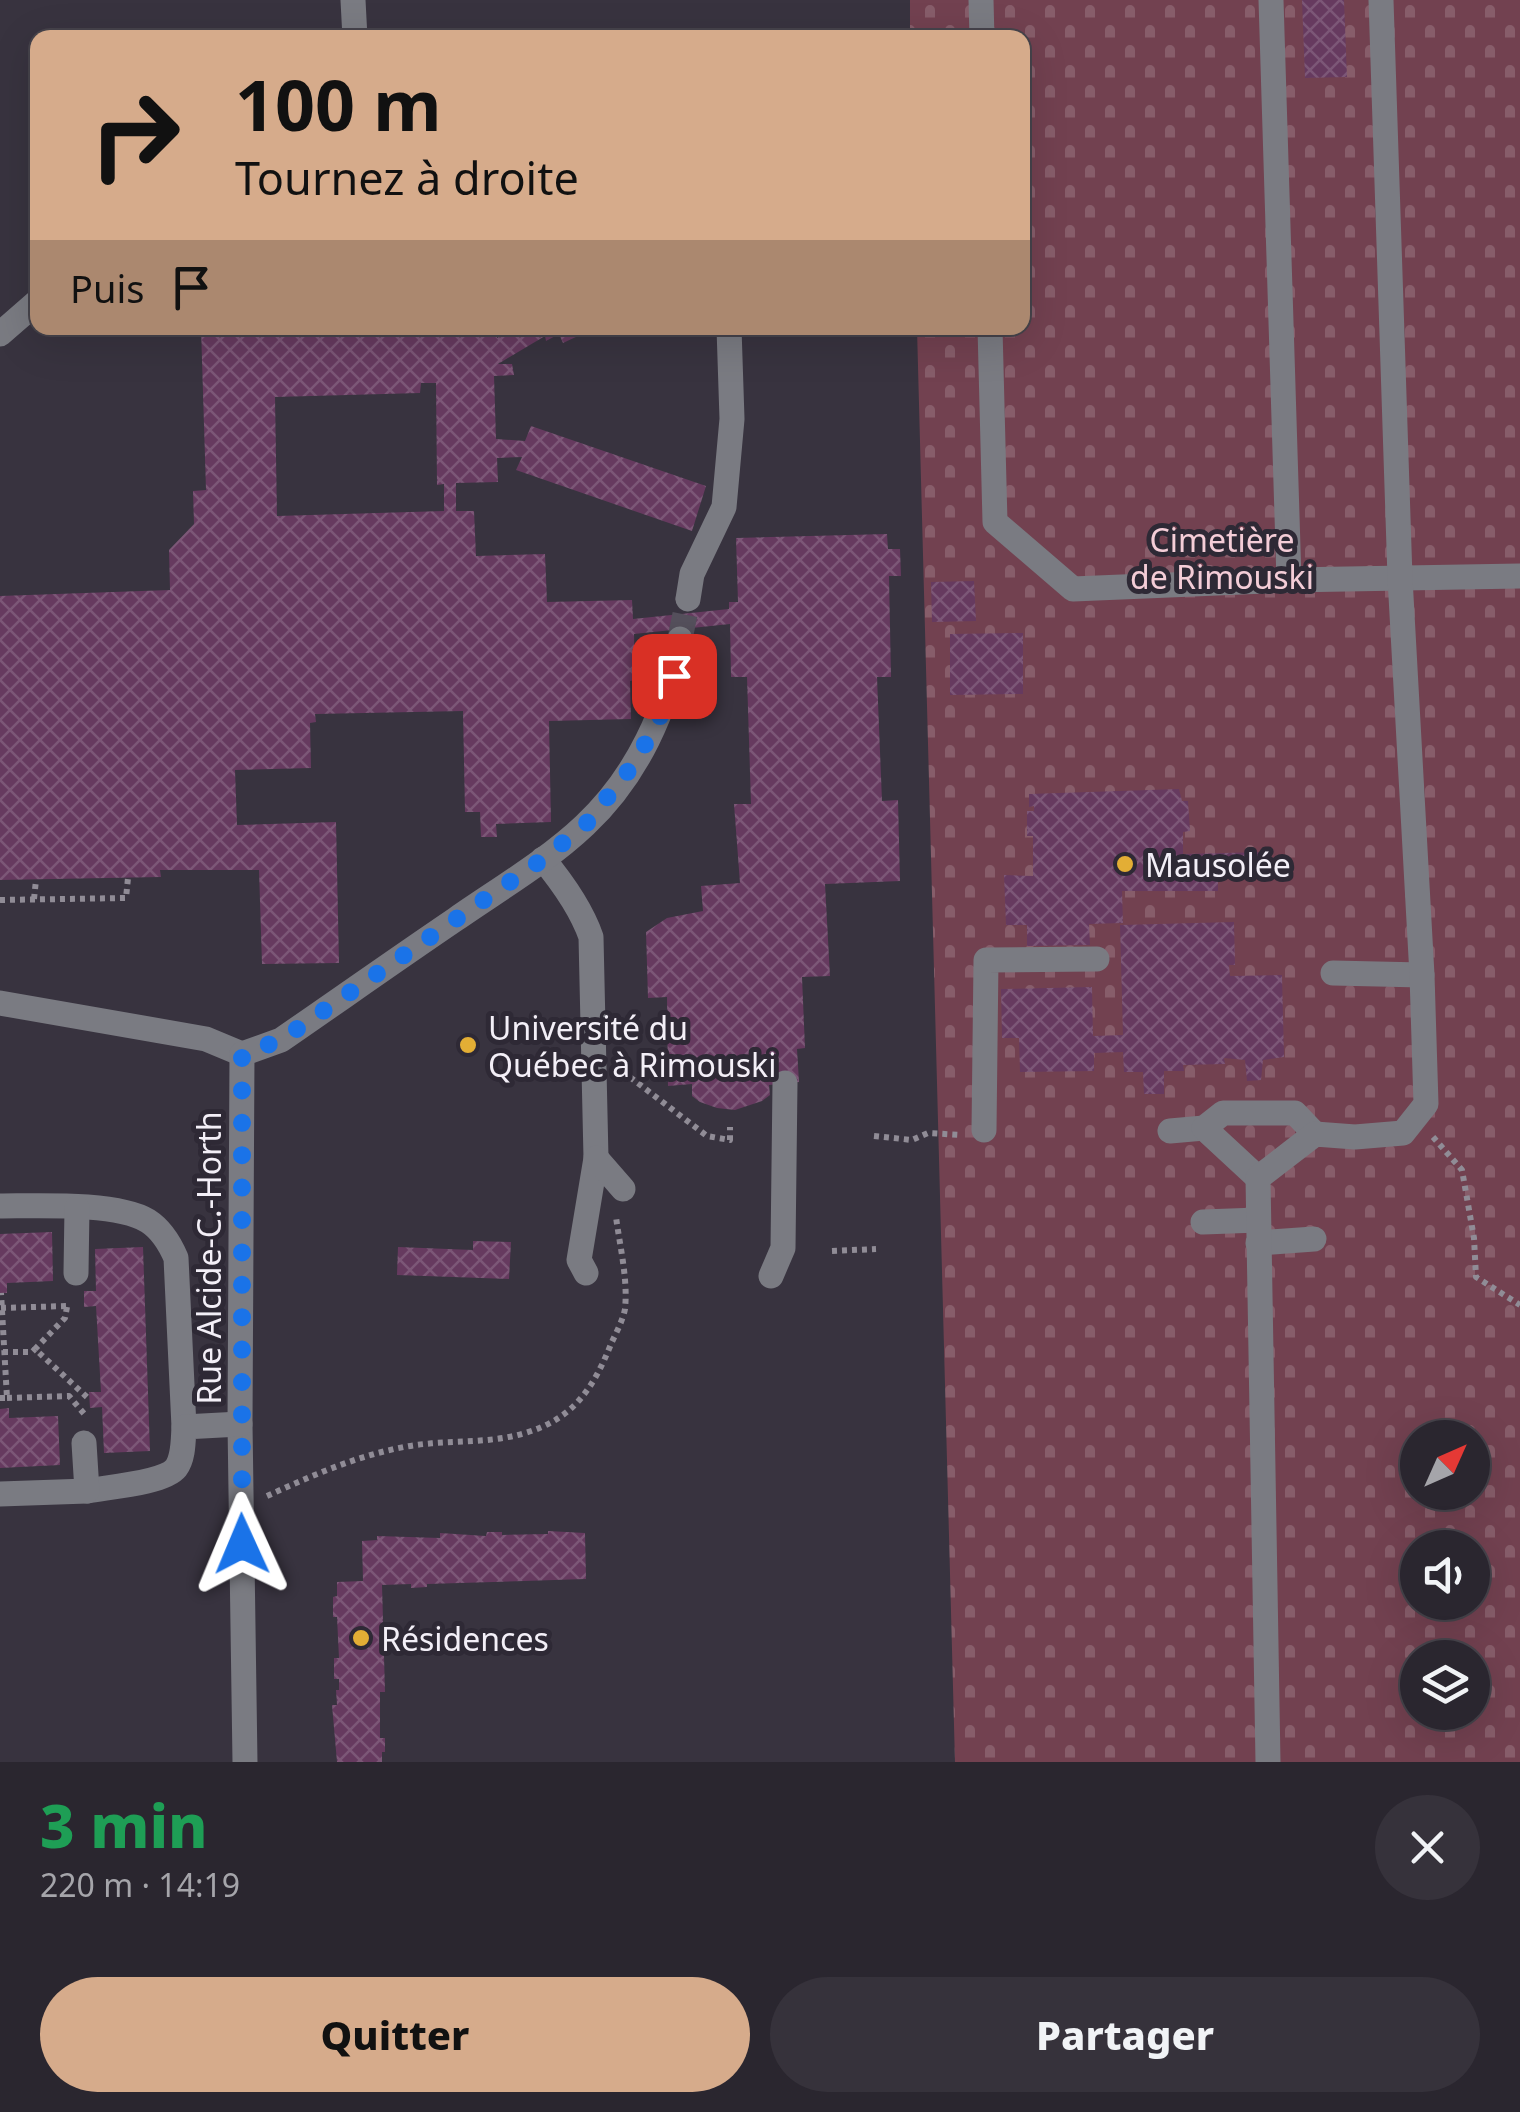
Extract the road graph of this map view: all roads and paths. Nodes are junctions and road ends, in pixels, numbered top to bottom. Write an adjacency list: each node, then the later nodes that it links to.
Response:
1 (353, 0): 5 (street)
2 (981, 0): 6 (street)
3 (1271, 0): 13 (street)
4 (1382, 0): 12 (street)
5 (355, 30)
6 (982, 30)
7 (30, 308): 8 (street)
8 (0, 334)
9 (729, 335): 14 (street)
10 (990, 335): 13 (street)
11 (1520, 576): 12 (street)
12 (1400, 578): 13 (street); 23 (street)
13 (1290, 580)
14 (688, 599)
15 (680, 640): 16 (street)
16 (543, 859): 25 (street); 26 (street)
17 (128, 878): 19 (path)
18 (36, 880): 19 (path)
19 (34, 899): 20 (path)
20 (0, 900)
21 (1098, 959): 32 (street)
22 (1332, 974): 23 (street)
23 (1422, 975): 28 (street)
24 (0, 1003): 25 (street)
25 (242, 1054): 55 (street, Rue Alcide-C.-Horth)
26 (594, 1060): 29 (path); 35 (street)
27 (784, 1083): 46 (street)
28 (1414, 1119): 33 (street); 48 (path)
29 (730, 1127)
30 (1204, 1128): 31 (street); 33 (street); 36 (street)
31 (1170, 1131)
32 (978, 1133): 34 (path)
33 (1315, 1134): 36 (street)
34 (874, 1136)
35 (611, 1174): 45 (street); 60 (path)
36 (1258, 1178): 40 (street)
37 (0, 1206): 38 (street)
38 (77, 1208): 44 (street); 56 (street)
39 (1203, 1222): 40 (street)
40 (1258, 1232): 41 (street); 62 (street)
41 (1314, 1239)
42 (876, 1249): 43 (path)
43 (832, 1251)
44 (76, 1273): 49 (path)
45 (586, 1273)
46 (772, 1276)
47 (1, 1293): 50 (path)
48 (1520, 1304)
49 (68, 1307): 50 (path); 51 (path)
50 (1, 1308): 52 (path)
51 (35, 1348): 52 (path); 54 (path)
52 (2, 1352): 53 (path)
53 (3, 1398): 54 (path)
54 (85, 1412): 57 (path)
55 (240, 1424): 56 (street); 60 (street, Rue Alcide-C.-Horth)
56 (184, 1427): 58 (street)
57 (84, 1444): 58 (street)
58 (87, 1492): 59 (street)
59 (0, 1494)
60 (241, 1507): 61 (street, Rue Alcide-C.-Horth)
61 (245, 1762)
62 (1268, 1762)

